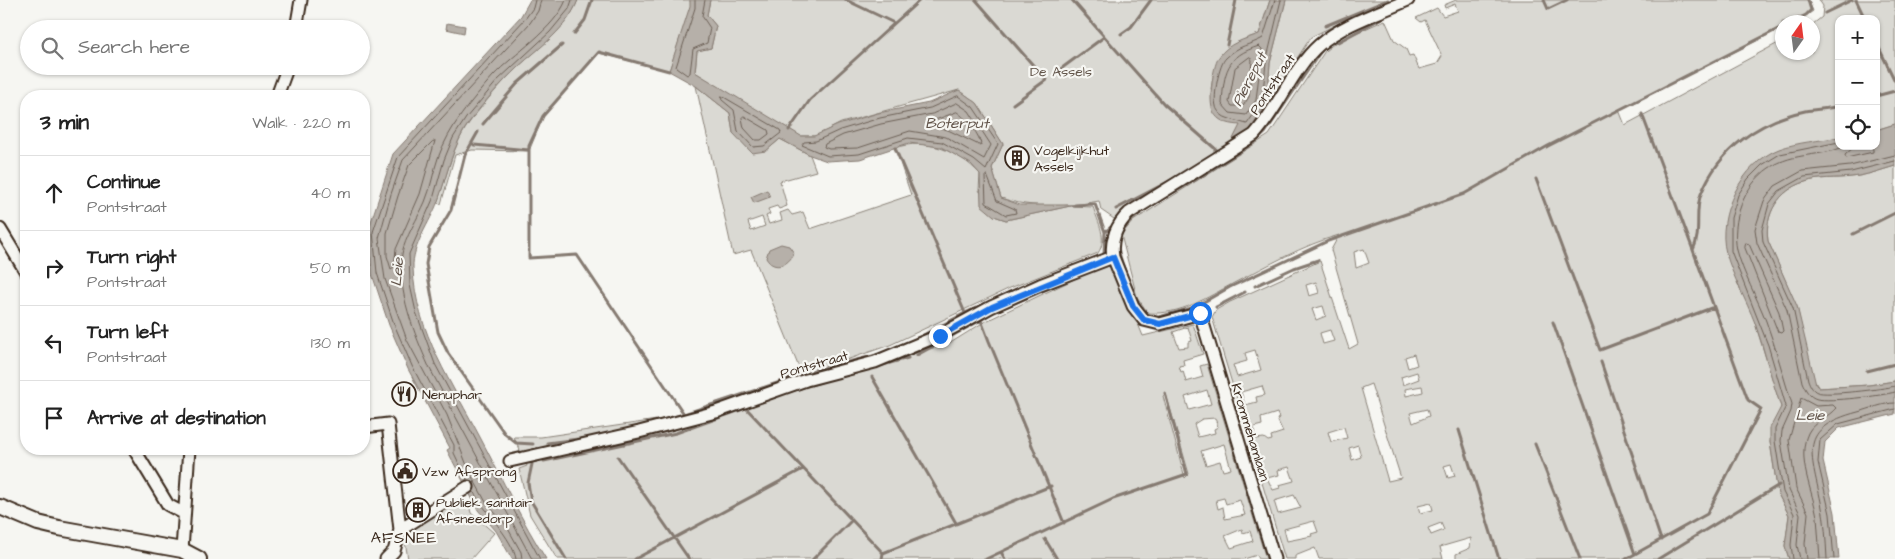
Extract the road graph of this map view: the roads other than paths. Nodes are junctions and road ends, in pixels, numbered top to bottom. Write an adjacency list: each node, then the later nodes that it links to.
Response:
1 (301, 0): 3 (street)
2 (1408, 0): 7 (street, Pontstraat)
3 (298, 20)
4 (285, 75): 5 (street)
5 (279, 90)
6 (0, 229): 8 (street)
7 (1113, 257): 9 (street, Pontstraat); 13 (street, Pontstraat)
8 (20, 262)
9 (1200, 313): 21 (street, Krommehamlaan)
10 (370, 426): 17 (street)
11 (138, 455): 16 (street)
12 (189, 455): 16 (street)
13 (510, 461)
14 (468, 487): 17 (street)
15 (0, 507): 18 (street)
16 (184, 513): 18 (street)
17 (400, 530): 20 (street)
18 (182, 550): 19 (street)
19 (200, 559)
20 (386, 559)
21 (1274, 559)

